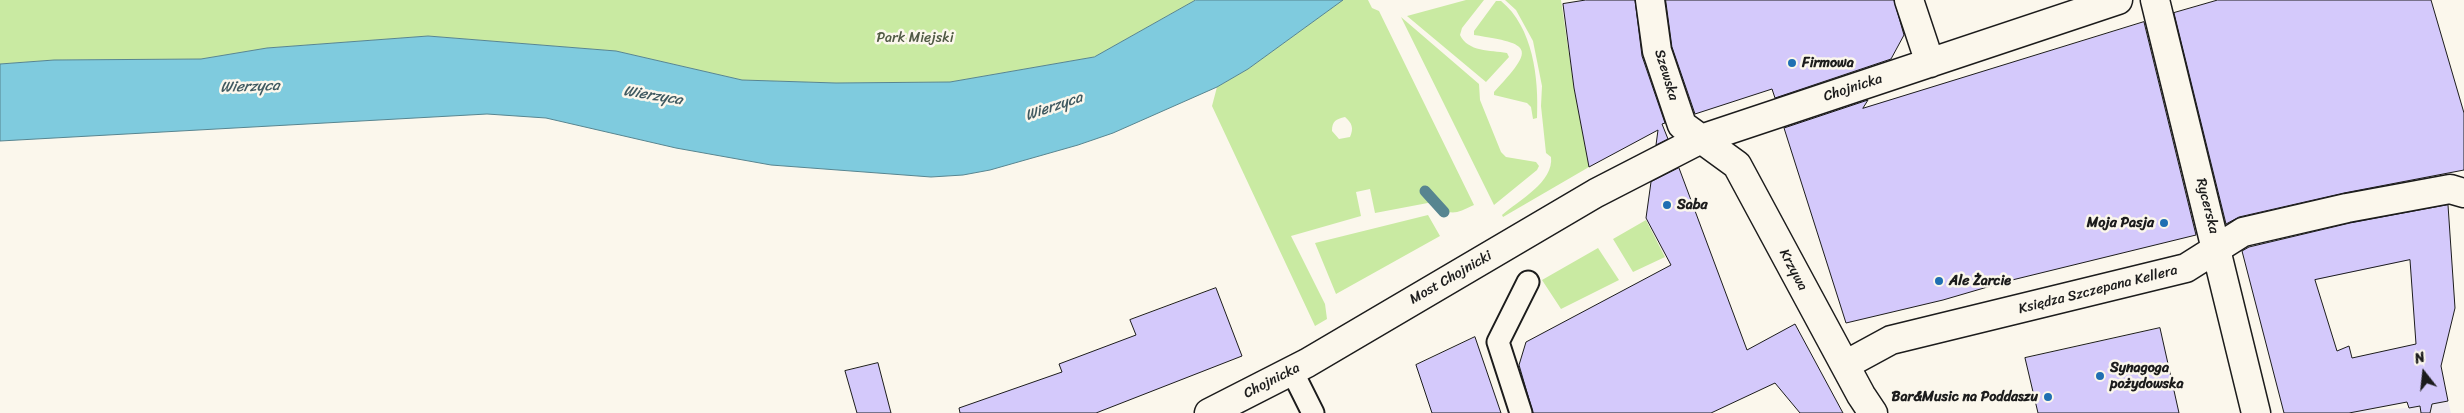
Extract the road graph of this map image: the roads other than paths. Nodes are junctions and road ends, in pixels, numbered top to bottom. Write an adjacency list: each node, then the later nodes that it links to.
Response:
1 (1650, 0): 6 (street, Szewska)
2 (1909, 0): 5 (street)
3 (2118, 0): 5 (street, Chojnicka)
4 (2155, 0): 9 (street, Rycerska)
5 (1930, 63): 6 (street, Chojnicka)
6 (1701, 139): 7 (street, Chojnicka); 11 (street, Krzywa)
7 (1596, 193): 12 (street, Most Chojnicki)
8 (2464, 193): 9 (street, Księdza Szczepana Kellera)
9 (2217, 249): 11 (street, Księdza Szczepana Kellera); 17 (street, Rycerska)
10 (1528, 282): 15 (lane)
11 (1845, 365): 16 (street, Krzywa)
12 (1300, 367): 13 (street, Chojnicka); 14 (lane)
13 (1209, 413)
14 (1313, 413)
15 (1521, 413)
16 (1873, 413)
17 (2256, 413)

